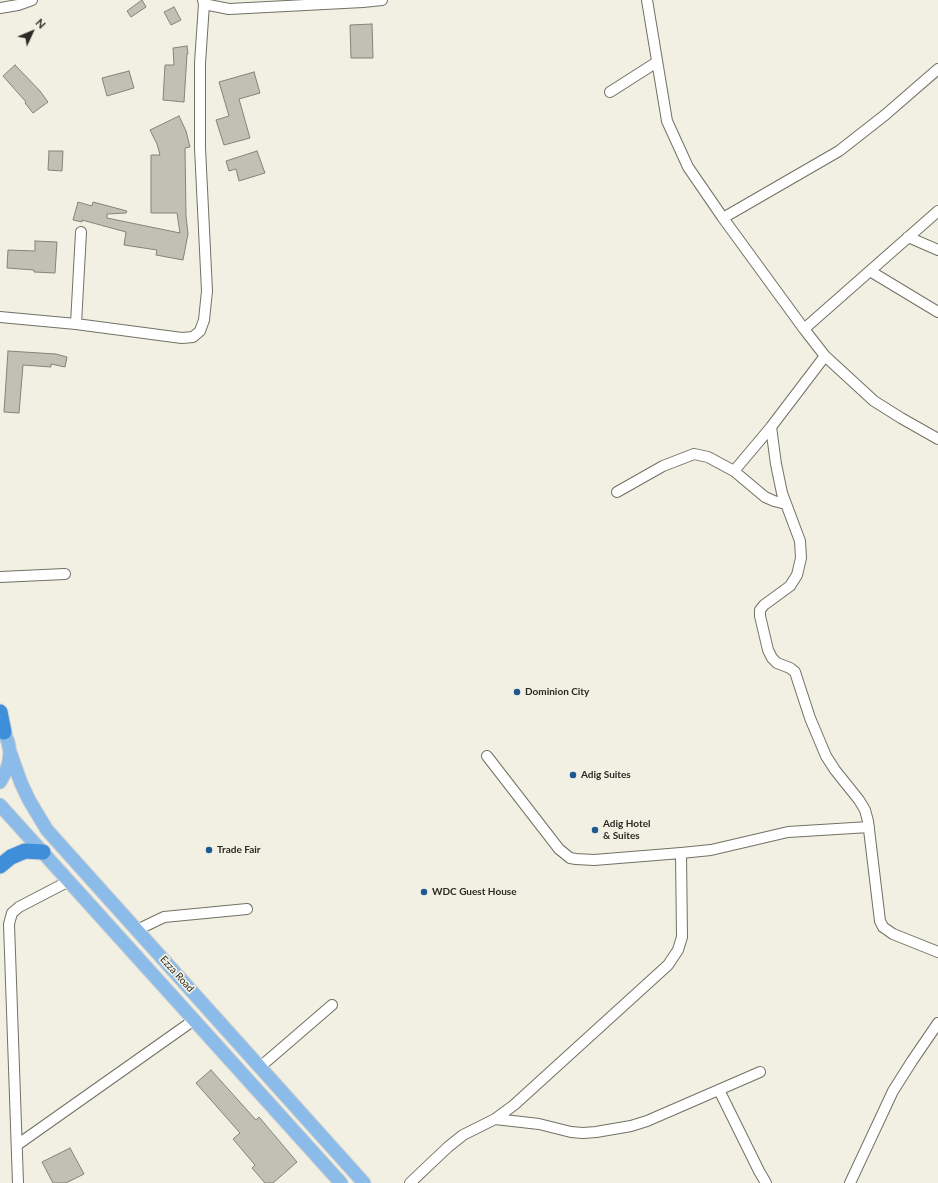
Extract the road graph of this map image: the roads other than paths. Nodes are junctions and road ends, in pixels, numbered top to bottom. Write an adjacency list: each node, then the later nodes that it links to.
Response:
1 (32, 0): 5 (street)
2 (382, 0): 4 (street)
3 (647, 0): 6 (street)
4 (204, 2): 17 (street)
5 (0, 8)
6 (657, 62): 8 (street); 10 (street)
7 (938, 69): 10 (street)
8 (610, 92)
9 (938, 211): 12 (street)
10 (723, 218): 18 (street)
11 (81, 232): 17 (street)
12 (908, 237): 13 (street); 14 (street)
13 (938, 250)
14 (870, 271): 15 (street); 18 (street)
15 (938, 312)
16 (0, 316): 17 (street)
17 (76, 324)
18 (804, 329): 19 (street)
19 (825, 356): 20 (street); 21 (street)
20 (771, 427): 22 (street); 24 (street)
21 (938, 439)
22 (734, 471): 23 (street); 24 (street)
23 (617, 492)
24 (786, 504): 33 (street)
25 (65, 574): 26 (street)
26 (0, 577)
27 (0, 712): 28 (highway)
28 (2, 729): 29 (main road, Ezza Road)
29 (10, 752): 31 (main road); 39 (main road, Ezza Road)
30 (487, 756): 35 (street)
31 (0, 782)
32 (0, 805): 34 (main road, Ezza Road)
33 (869, 828): 35 (street); 40 (street)
34 (43, 852): 36 (highway); 37 (main road, Ezza Road)
35 (681, 853): 47 (street)
36 (0, 866)
37 (69, 881): 42 (main road, Ezza Road); 48 (street)
38 (247, 908): 39 (street)
39 (137, 930): 44 (main road, Ezza Road)
40 (938, 952)
41 (332, 1005): 44 (street)
42 (194, 1020): 48 (street); 50 (main road, Ezza Road)
43 (938, 1023): 54 (street)
44 (260, 1067): 51 (main road, Ezza Road)
45 (760, 1072): 46 (street)
46 (719, 1090): 47 (street); 53 (street)
47 (496, 1119): 52 (street)
48 (17, 1145): 49 (street)
49 (18, 1183)
50 (341, 1183)
51 (364, 1183)
52 (410, 1183)
53 (766, 1183)
54 (850, 1183)

